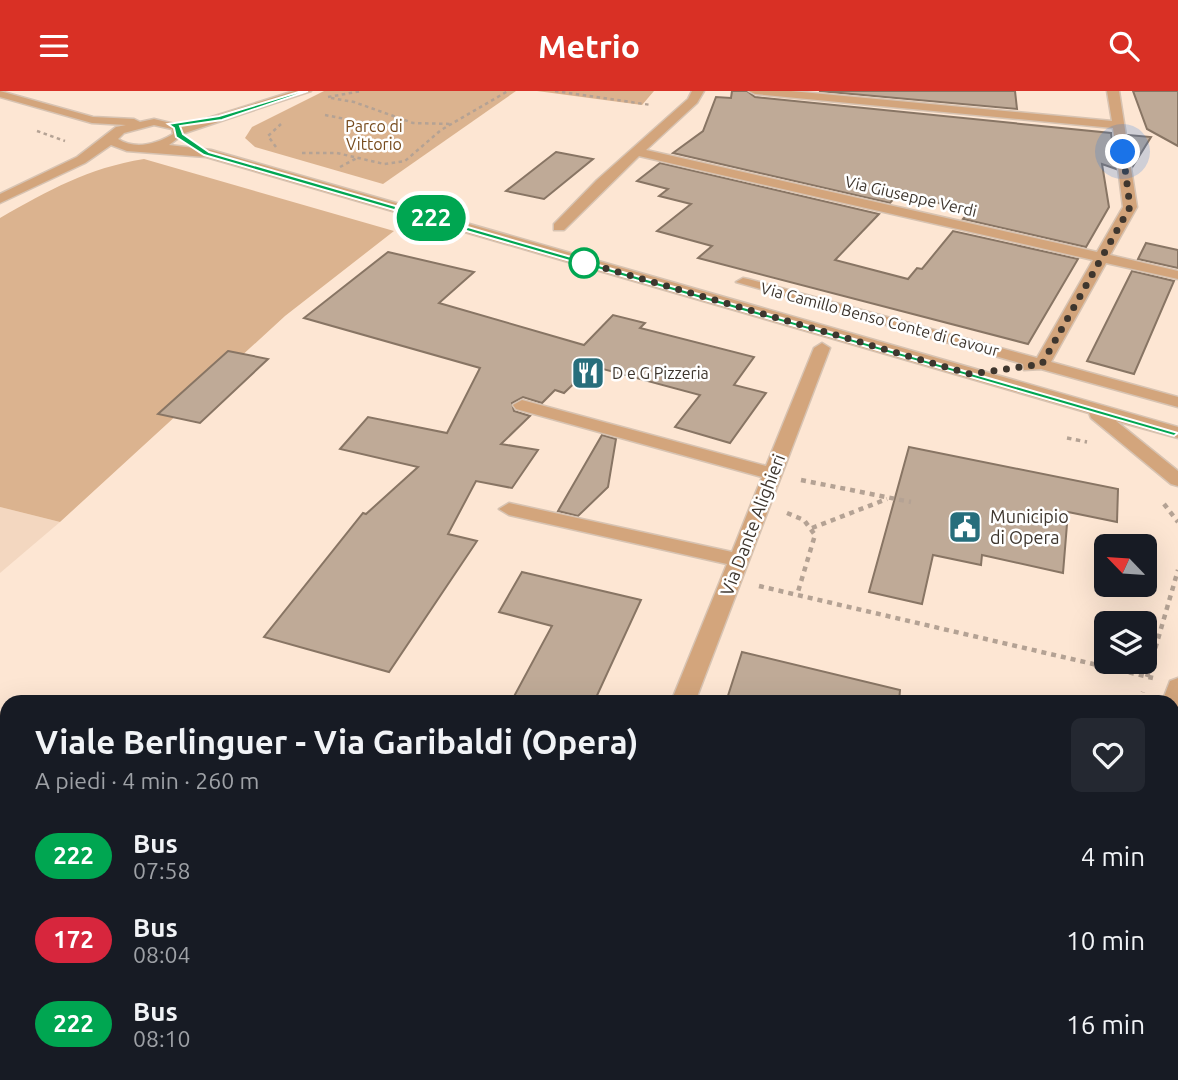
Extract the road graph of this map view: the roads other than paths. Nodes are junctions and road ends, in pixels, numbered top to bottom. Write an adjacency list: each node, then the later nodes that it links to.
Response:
1 (305, 91): 9 (street)
2 (698, 91): 12 (street)
3 (755, 91): 8 (street)
4 (1113, 91): 8 (street)
5 (0, 94): 6 (street)
6 (92, 120): 7 (street); 10 (street)
7 (143, 123): 9 (street); 10 (street)
8 (1119, 125): 17 (street)
9 (177, 130): 11 (street); 13 (street)
10 (112, 138): 11 (street); 14 (street)
11 (144, 147): 13 (street); 14 (street)
12 (637, 152): 16 (street); 17 (street, Via Giuseppe Verdi)
13 (206, 153): 22 (street)
14 (82, 160): 15 (street)
15 (0, 199)
16 (559, 227)
17 (1102, 258): 18 (street, Via Giuseppe Verdi); 21 (street)
18 (1178, 275)
19 (743, 282): 21 (street, Via Camillo Benso Conte di Cavour)
20 (822, 348): 27 (street, Via Dante Alighieri)
21 (1042, 364): 22 (street); 23 (street, Via Camillo Benso Conte di Cavour); 25 (street)
22 (970, 374): 25 (street)
23 (1178, 402)
24 (522, 405): 27 (street)
25 (1088, 407): 26 (street); 28 (street)
26 (1178, 433)
27 (773, 474): 30 (street, Via Dante Alighieri)
28 (1178, 480)
29 (509, 509): 30 (street)
30 (739, 560): 31 (street, Via Dante Alighieri)
31 (686, 695)

